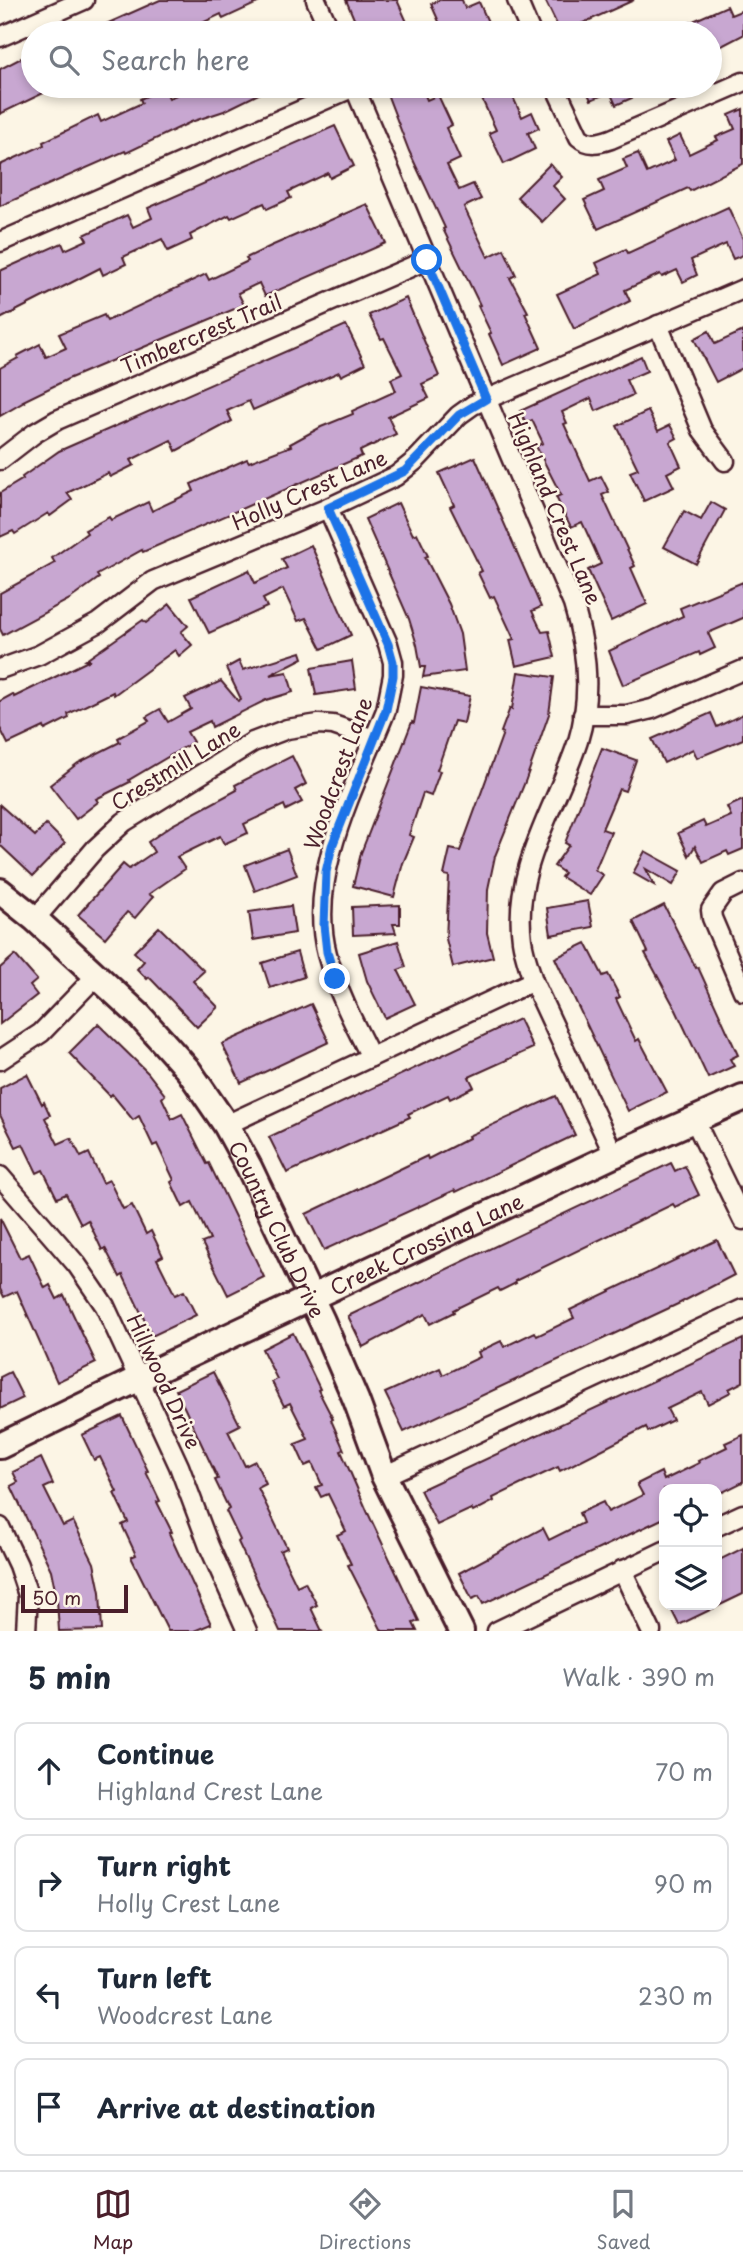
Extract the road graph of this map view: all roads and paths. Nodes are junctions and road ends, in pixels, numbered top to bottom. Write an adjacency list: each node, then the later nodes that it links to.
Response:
1 (84, 0): 4 (street)
2 (316, 0): 5 (street)
3 (517, 0): 6 (street)
4 (36, 21)
5 (326, 21)
6 (526, 21)
7 (21, 28): 8 (street)
8 (0, 37)
9 (743, 82): 10 (street)
10 (722, 91)
11 (327, 98): 15 (street)
12 (359, 98): 16 (street, Highland Crest Lane)
13 (561, 98): 14 (street)
14 (706, 98)
15 (0, 242)
16 (427, 260): 19 (street, Highland Crest Lane); 20 (street, Timbercrest Trail)
17 (743, 289): 18 (street, Holly Crest Lane)
18 (657, 325): 19 (street, Holly Crest Lane); 21 (street)
19 (486, 399): 22 (street, Holly Crest Lane); 25 (street, Highland Crest Lane)
20 (0, 460)
21 (725, 461)
22 (328, 508): 23 (street, Holly Crest Lane); 26 (street, Woodcrest Lane)
23 (0, 669)
24 (743, 670): 25 (street)
25 (583, 715): 31 (street, Highland Crest Lane)
26 (374, 739): 29 (street, Crestmill Lane); 33 (street, Woodcrest Lane)
27 (743, 883): 32 (street)
28 (0, 891): 29 (street, Country Club Drive)
29 (35, 919): 30 (street, Country Club Drive)
30 (96, 976): 34 (street); 37 (street, Country Club Drive)
31 (533, 981): 33 (street); 38 (street, Highland Crest Lane)
32 (743, 991)
33 (371, 1057): 37 (street)
34 (0, 1060)
35 (743, 1098): 36 (street, Creek Crossing Lane)
36 (694, 1119): 38 (street, Creek Crossing Lane); 40 (street)
37 (226, 1125): 41 (street, Country Club Drive)
38 (614, 1155): 41 (street, Creek Crossing Lane)
39 (0, 1176): 43 (street, Hillwood Drive)
40 (743, 1220)
41 (310, 1298): 43 (street, Creek Crossing Lane); 45 (street, Country Club Drive)
42 (743, 1309): 45 (street)
43 (138, 1379): 44 (street, Creek Crossing Lane); 52 (street, Hillwood Drive)
44 (0, 1446)
45 (384, 1476): 53 (street, Country Club Drive)
46 (743, 1514): 47 (street)
47 (722, 1524)
48 (0, 1527): 51 (street)
49 (659, 1553): 50 (street)
50 (622, 1570): 54 (street); 55 (street)
51 (26, 1631)
52 (247, 1631)
53 (461, 1631)
54 (497, 1631)
55 (651, 1631)

